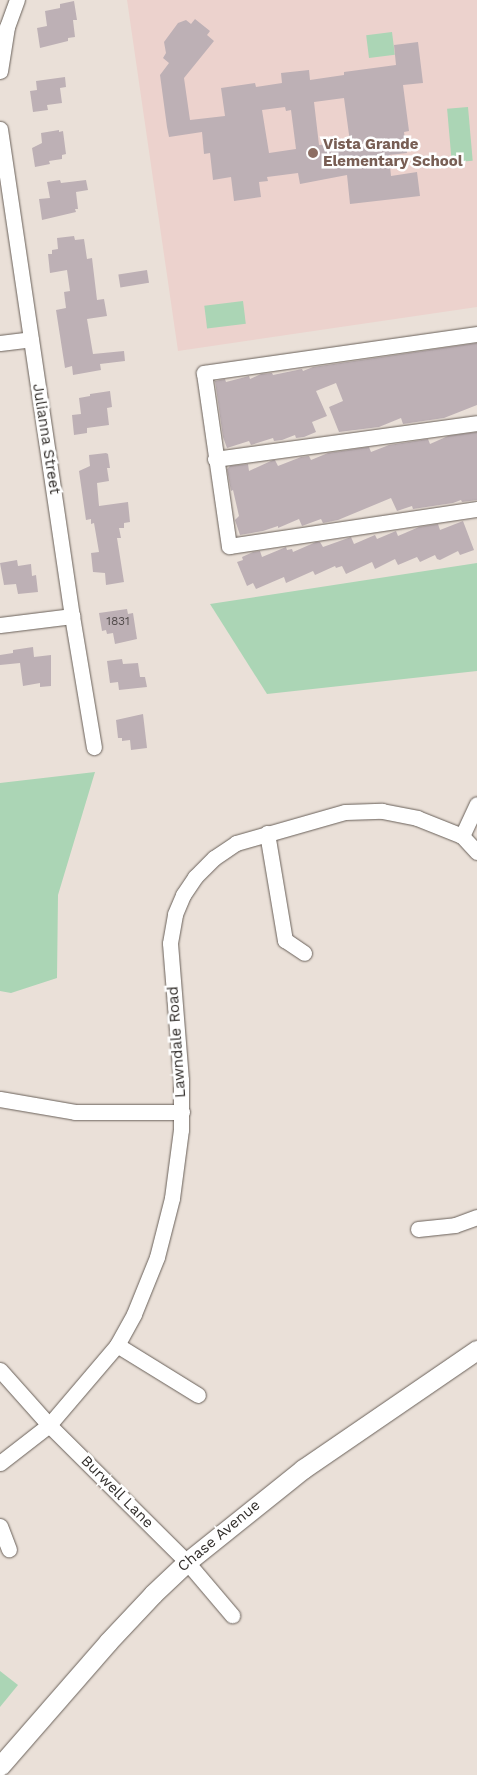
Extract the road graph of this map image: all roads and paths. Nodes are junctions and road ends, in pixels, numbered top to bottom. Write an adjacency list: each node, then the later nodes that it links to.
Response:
1 (18, 0): 2 (street)
2 (0, 71)
3 (0, 129): 5 (street, Julianna Street)
4 (477, 334): 8 (street)
5 (30, 339): 6 (street); 10 (street, Julianna Street)
6 (0, 343)
7 (477, 422): 8 (street)
8 (215, 459): 9 (street)
9 (477, 509)
10 (72, 616): 11 (street); 12 (street, Julianna Street)
11 (0, 624)
12 (94, 747)
13 (477, 804): 15 (street)
14 (267, 833): 15 (street, Lawndale Road); 17 (street); 19 (street, Lawndale Road)
15 (462, 836): 16 (street, Lawndale Road)
16 (477, 852)
17 (304, 953)
18 (0, 1099): 19 (street)
19 (182, 1112): 22 (street, Lawndale Road)
20 (477, 1217): 21 (street)
21 (418, 1229)
22 (116, 1345): 25 (street); 26 (street, Lawndale Road)
23 (477, 1350): 30 (main road, Chase Avenue)
24 (0, 1370): 26 (street, Burwell Lane)
25 (198, 1394)
26 (49, 1425): 27 (street, Lawndale Road); 30 (street, Burwell Lane)
27 (0, 1463)
28 (0, 1526): 29 (street)
29 (9, 1549)
30 (186, 1562): 31 (street, Burwell Lane); 32 (main road, Chase Avenue)
31 (232, 1615)
32 (0, 1766)

